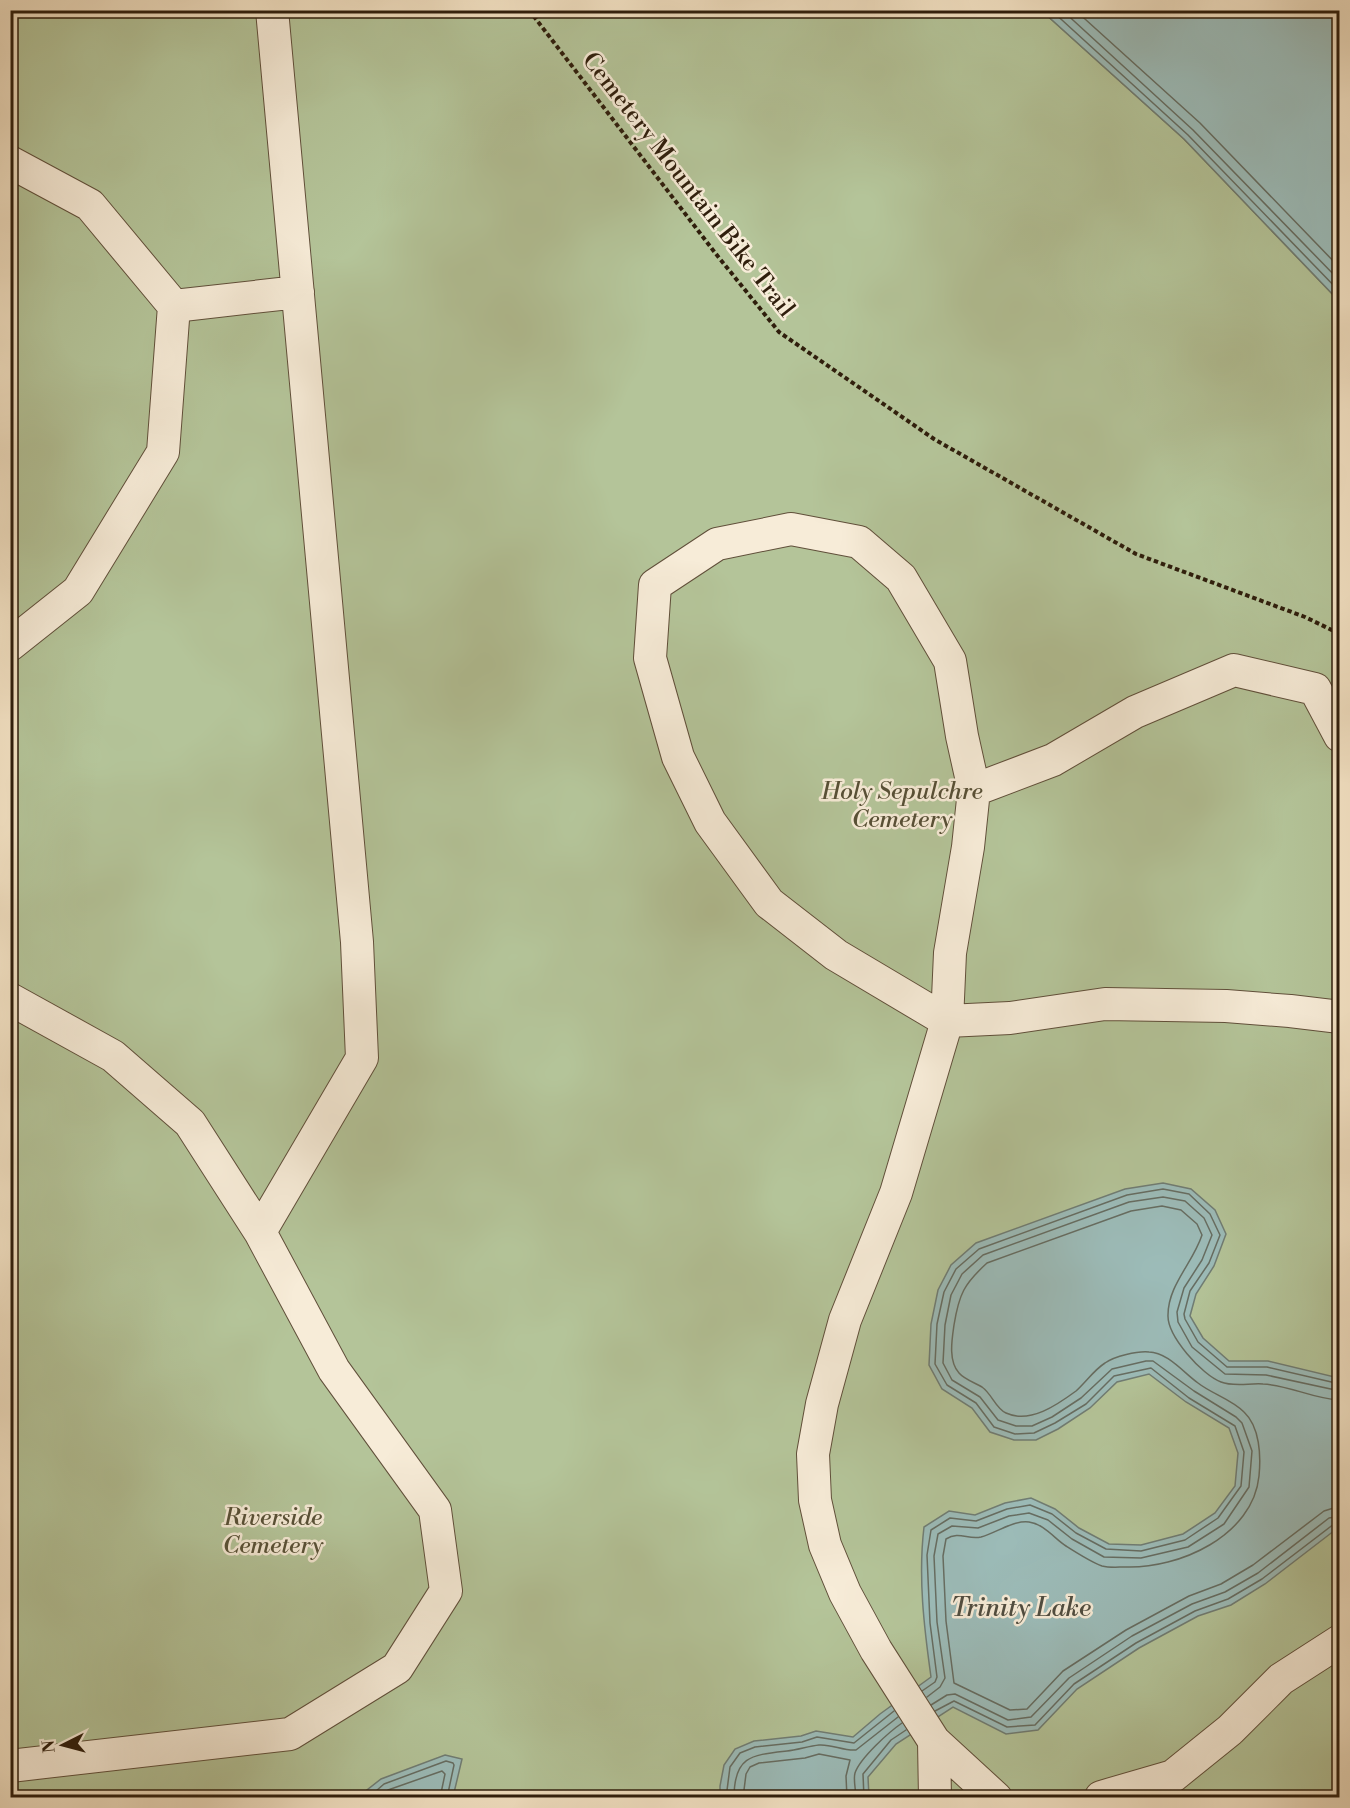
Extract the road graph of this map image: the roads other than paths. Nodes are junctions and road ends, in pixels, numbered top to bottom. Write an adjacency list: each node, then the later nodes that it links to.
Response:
1 (272, 10): 3 (lane)
2 (10, 162): 4 (lane)
3 (298, 292): 4 (lane); 11 (lane)
4 (174, 306): 5 (lane)
5 (10, 645)
6 (1340, 736): 7 (lane)
7 (974, 790): 10 (lane); 10 (lane)
8 (10, 999): 11 (lane)
9 (1340, 1017): 10 (lane)
10 (946, 1021): 13 (lane)
11 (260, 1232): 14 (lane)
12 (1340, 1641): 17 (lane)
13 (934, 1741): 15 (lane); 16 (lane)
14 (10, 1767)
15 (935, 1797)
16 (996, 1797)
17 (1100, 1797)

